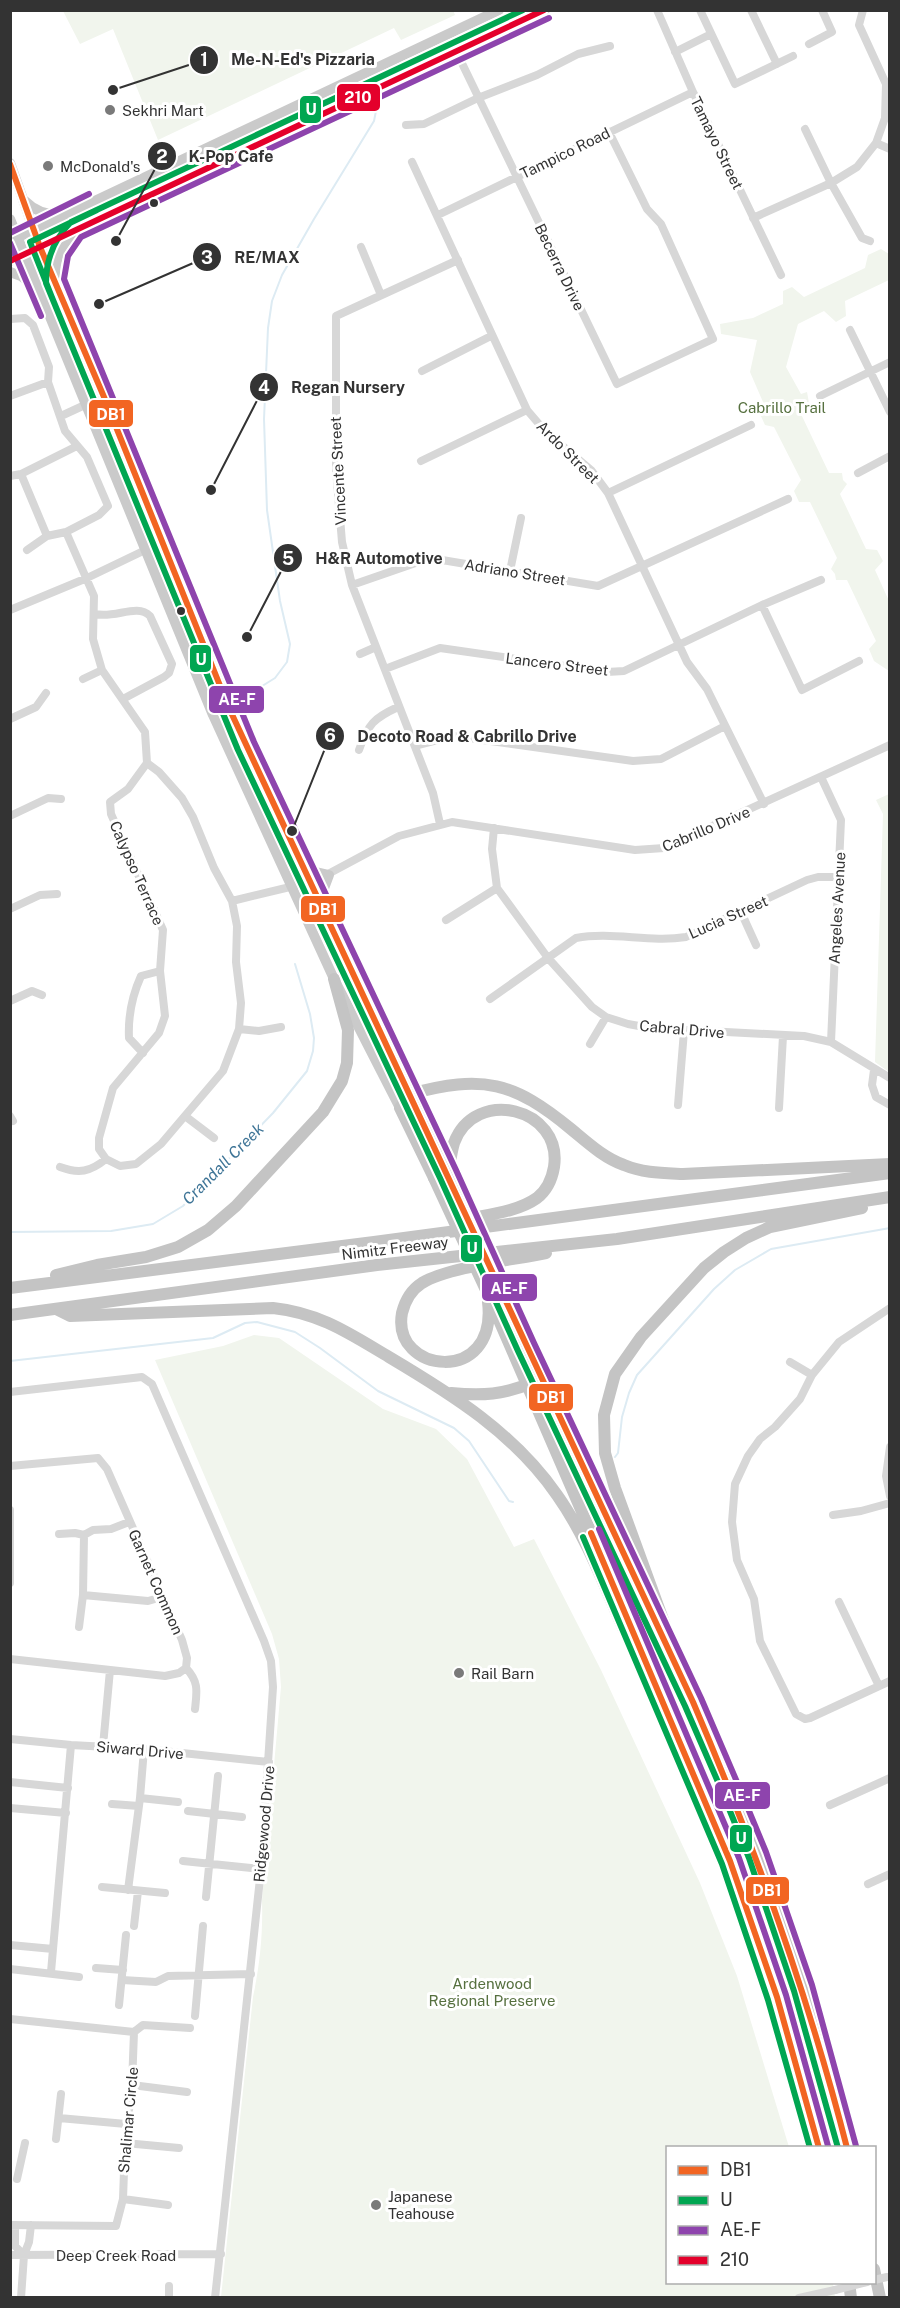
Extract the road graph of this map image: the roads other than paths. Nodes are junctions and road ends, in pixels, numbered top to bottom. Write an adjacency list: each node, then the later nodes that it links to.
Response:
1 (498, 10): 28 (main road)
2 (545, 10): 12 (main road)
3 (657, 10): 11 (street, Tamayo Street)
4 (700, 10): 8 (street)
5 (752, 10): 14 (street)
6 (822, 10): 9 (street)
7 (862, 11): 15 (street)
8 (711, 34): 11 (street); 14 (street)
9 (809, 44)
10 (610, 46): 17 (street)
11 (675, 52): 16 (street, Tamayo Street)
12 (457, 53): 17 (street, Becerra Drive); 33 (main road)
13 (793, 56): 14 (street)
14 (777, 64)
15 (888, 84): 21 (street)
16 (693, 92): 20 (street, Tampico Road); 30 (street, Tamayo Street)
17 (478, 98): 18 (street); 25 (street, Becerra Drive)
18 (406, 125)
19 (805, 129): 26 (street)
20 (609, 132): 25 (street, Tampico Road); 25 (street, Becerra Drive)
21 (876, 143): 22 (street); 26 (street)
22 (890, 149)
23 (412, 162): 29 (street, Ardo Street)
24 (10, 163): 27 (main road)
25 (516, 177): 29 (street, Tampico Road)
26 (831, 183): 30 (street); 35 (street)
27 (22, 198): 28 (main road); 32 (main road)
28 (71, 213): 32 (main road)
29 (438, 215): 39 (street, Ardo Street)
30 (753, 218): 42 (street, Tamayo Street)
31 (10, 219): 34 (main road)
32 (34, 230): 34 (main road); 36 (main road)
33 (76, 230): 36 (main road); 43 (main road)
34 (14, 239): 38 (main road)
35 (870, 241)
36 (40, 247): 38 (main road); 43 (main road)
37 (361, 247): 45 (street)
38 (24, 254): 40 (main road); 44 (main road)
39 (458, 260): 45 (street, Vincente Street); 48 (street, Ardo Street)
40 (10, 261)
41 (10, 272): 44 (main road)
42 (781, 275)
43 (55, 280): 71 (main road)
44 (40, 291): 55 (main road)
45 (381, 295): 78 (street, Vincente Street)
46 (10, 319): 52 (street)
47 (850, 330): 51 (street)
48 (491, 336): 50 (street); 56 (street, Ardo Street)
49 (890, 362): 51 (street)
50 (422, 371)
51 (870, 372): 54 (street); 57 (street)
52 (48, 382): 53 (street); 58 (street)
53 (10, 396)
54 (820, 396)
55 (87, 404): 58 (street); 72 (main road)
56 (527, 410): 62 (street); 66 (street, Ardo Street)
57 (890, 412)
58 (61, 416): 60 (street)
59 (751, 425): 66 (street)
60 (77, 446): 64 (street); 69 (street)
61 (890, 456): 63 (street)
62 (422, 461)
63 (858, 473)
64 (21, 474): 65 (street); 70 (street)
65 (10, 476)
66 (608, 493): 74 (street, Ardo Street)
67 (788, 499): 74 (street, Adriano Street)
68 (521, 518): 75 (street)
69 (66, 532): 70 (street); 76 (street)
70 (47, 536): 73 (street)
71 (162, 542): 72 (street); 104 (main road)
72 (146, 549): 76 (street); 108 (main road)
73 (27, 550)
74 (642, 567): 75 (street, Adriano Street); 82 (street, Ardo Street)
75 (510, 571): 78 (street, Adriano Street)
76 (87, 578): 80 (street); 81 (street)
77 (821, 580): 79 (street, Lancero Street)
78 (352, 585): 83 (street, Vincente Street)
79 (762, 605): 82 (street, Lancero Street); 85 (street)
80 (10, 610)
81 (95, 614): 87 (street); 90 (street)
82 (679, 644): 86 (street, Lancero Street); 93 (street, Ardo Street)
83 (376, 647): 84 (street); 86 (street, Vincente Street)
84 (360, 654)
85 (859, 661)
86 (385, 669): 91 (street, Vincente Street)
87 (102, 670): 88 (street); 90 (street)
88 (83, 679)
89 (46, 693): 92 (street)
90 (123, 699): 97 (street)
91 (399, 707): 95 (street, Vincente Street); 96 (street)
92 (10, 719)
93 (725, 726): 95 (street); 100 (street, Ardo Street)
94 (890, 745): 98 (street, Cabrillo Drive)
95 (415, 746): 102 (street, Vincente Street)
96 (359, 750)
97 (147, 763): 111 (street); 118 (street, Calypso Terrace)
98 (821, 777): 100 (street, Cabrillo Drive); 106 (street, Angeles Avenue)
99 (61, 800): 101 (street)
100 (764, 804): 103 (street, Cabrillo Drive)
101 (10, 816)
102 (440, 824): 103 (street, Cabrillo Drive); 105 (street, Cabrillo Drive)
103 (494, 828): 109 (street)
104 (303, 869): 105 (main road); 107 (main road)
105 (329, 875): 107 (street, Cabrillo Drive); 113 (main road)
106 (839, 877): 114 (street, Lucia Street); 128 (street, Angeles Avenue)
107 (310, 883): 108 (street, Cabrillo Drive); 113 (main road)
108 (293, 887): 111 (street, Cabrillo Drive); 119 (main road)
109 (496, 888): 115 (street); 117 (street, Cabral Drive)
110 (57, 894): 112 (street)
111 (232, 901): 125 (street)
112 (10, 909)
113 (323, 909): 133 (main road)
114 (741, 912): 116 (street); 117 (street, Lucia Street)
115 (446, 920)
116 (756, 945)
117 (548, 958): 121 (street, Lucia Street); 123 (street, Cabral Drive)
118 (159, 970): 130 (street, Calypso Terrace); 130 (street)
119 (334, 979): 136 (main road); 149 (highway)
120 (42, 995): 122 (street)
121 (490, 999)
122 (10, 1001)
123 (606, 1017): 126 (street, Cabral Drive); 129 (street)
124 (281, 1027): 125 (street)
125 (239, 1029): 138 (street)
126 (684, 1031): 127 (street, Cabral Drive); 134 (street)
127 (783, 1036): 128 (street, Cabral Drive); 137 (street)
128 (831, 1042): 131 (street, Cabral Drive)
129 (590, 1044)
130 (143, 1053): 140 (street, Calypso Terrace)
131 (874, 1070): 132 (street, Cabral Drive); 135 (street)
132 (890, 1078)
133 (410, 1094): 136 (highway); 141 (highway); 144 (highway)
134 (678, 1105)
135 (890, 1105)
136 (400, 1108): 150 (highway, bridge)
137 (779, 1108)
138 (185, 1116): 139 (street); 140 (street)
139 (214, 1138)
140 (106, 1159): 142 (street)
141 (890, 1164)
142 (60, 1167)
143 (890, 1173): 148 (highway, Nimitz Freeway)
144 (448, 1174): 148 (highway); 158 (highway, bridge)
145 (890, 1197): 147 (highway, Nimitz Freeway)
146 (890, 1201): 182 (highway)
147 (617, 1239): 150 (highway); 151 (highway, Nimitz Freeway)
148 (374, 1242): 149 (highway, Nimitz Freeway)
149 (10, 1287)
150 (486, 1290): 159 (highway)
151 (141, 1297): 152 (highway); 154 (highway, Nimitz Freeway)
152 (10, 1308)
153 (890, 1308): 157 (street)
154 (56, 1309): 155 (highway, Nimitz Freeway); 161 (highway)
155 (10, 1314)
156 (790, 1362): 157 (street)
157 (812, 1375): 180 (street)
158 (543, 1383): 159 (highway); 182 (highway)
159 (529, 1390): 161 (highway); 181 (highway)
160 (10, 1392): 188 (street, Ridgewood Drive)
161 (450, 1393): 181 (highway)
162 (890, 1448): 164 (street)
163 (10, 1466): 168 (street, Garnet Common)
164 (890, 1496)
165 (890, 1503): 167 (street)
166 (10, 1510): 171 (street)
167 (833, 1515)
168 (129, 1522): 170 (street); 173 (street, Garnet Common)
169 (59, 1534): 170 (street)
170 (84, 1535): 172 (street)
171 (10, 1583)
172 (83, 1595): 173 (street); 175 (street)
173 (162, 1596): 177 (street, Garnet Common)
174 (840, 1602): 180 (street)
175 (79, 1627)
176 (10, 1659): 178 (street)
177 (186, 1668): 178 (street); 183 (street, Garnet Common)
178 (110, 1670): 186 (street)
179 (890, 1681): 180 (street)
180 (879, 1686)
181 (658, 1695): 236 (highway)
182 (693, 1702): 237 (highway)
183 (195, 1709)
184 (10, 1739): 185 (street, Siward Drive)
185 (71, 1745): 186 (street, Siward Drive); 192 (street)
186 (103, 1746): 187 (street, Siward Drive)
187 (144, 1749): 188 (street, Siward Drive); 193 (street)
188 (269, 1762): 204 (street, Ridgewood Drive)
189 (218, 1776): 200 (street)
190 (890, 1778): 196 (street)
191 (10, 1782): 192 (street)
192 (68, 1788): 199 (street)
193 (140, 1802): 194 (street); 195 (street); 208 (street)
194 (178, 1802)
195 (112, 1804)
196 (830, 1805)
197 (10, 1808): 199 (street)
198 (188, 1811): 200 (street)
199 (66, 1813): 215 (street)
200 (215, 1814): 201 (street); 203 (street)
201 (242, 1817)
202 (183, 1861): 203 (street)
203 (210, 1864): 204 (street); 210 (street)
204 (261, 1869): 219 (street, Ridgewood Drive)
205 (890, 1874): 206 (street)
206 (868, 1884)
207 (102, 1887): 208 (street)
208 (133, 1890): 209 (street); 211 (street)
209 (165, 1893)
210 (206, 1897)
211 (134, 1926)
212 (203, 1926): 221 (street)
213 (126, 1935): 220 (street)
214 (10, 1945): 215 (street)
215 (53, 1949): 218 (street)
216 (96, 1968): 220 (street)
217 (10, 1969): 218 (street)
218 (51, 1972): 222 (street)
219 (251, 1974): 221 (street); 246 (street, Ridgewood Drive)
220 (122, 1975): 221 (street); 223 (street)
221 (199, 1975): 224 (street)
222 (79, 1977)
223 (119, 2005)
224 (195, 2016)
225 (10, 2019): 227 (street)
226 (190, 2028): 227 (street)
227 (134, 2032): 228 (street, Shalimar Circle)
228 (132, 2085): 229 (street); 232 (street, Shalimar Circle)
229 (187, 2092)
230 (61, 2094): 231 (street)
231 (59, 2118): 232 (street); 233 (street)
232 (126, 2124): 235 (street, Shalimar Circle)
233 (56, 2139)
234 (25, 2143): 240 (street)
235 (125, 2143): 238 (street); 242 (street, Shalimar Circle)
236 (818, 2146)
237 (846, 2146)
238 (179, 2148)
239 (10, 2160): 240 (street)
240 (20, 2162): 241 (street)
241 (17, 2179)
242 (123, 2199): 243 (street); 245 (street, Shalimar Circle)
243 (168, 2205)
244 (13, 2225): 245 (street, Shalimar Circle); 248 (street)
245 (31, 2225): 248 (street)
246 (221, 2254): 248 (street, Deep Creek Road); 254 (street, Ridgewood Drive)
247 (10, 2255): 248 (street, Deep Creek Road)
248 (24, 2255): 252 (street)
249 (876, 2278): 256 (highway)
250 (862, 2284): 255 (street, bridge)
251 (169, 2286): 253 (street)
252 (21, 2298)
253 (169, 2298)
254 (215, 2298)
255 (799, 2298)
256 (880, 2298)

